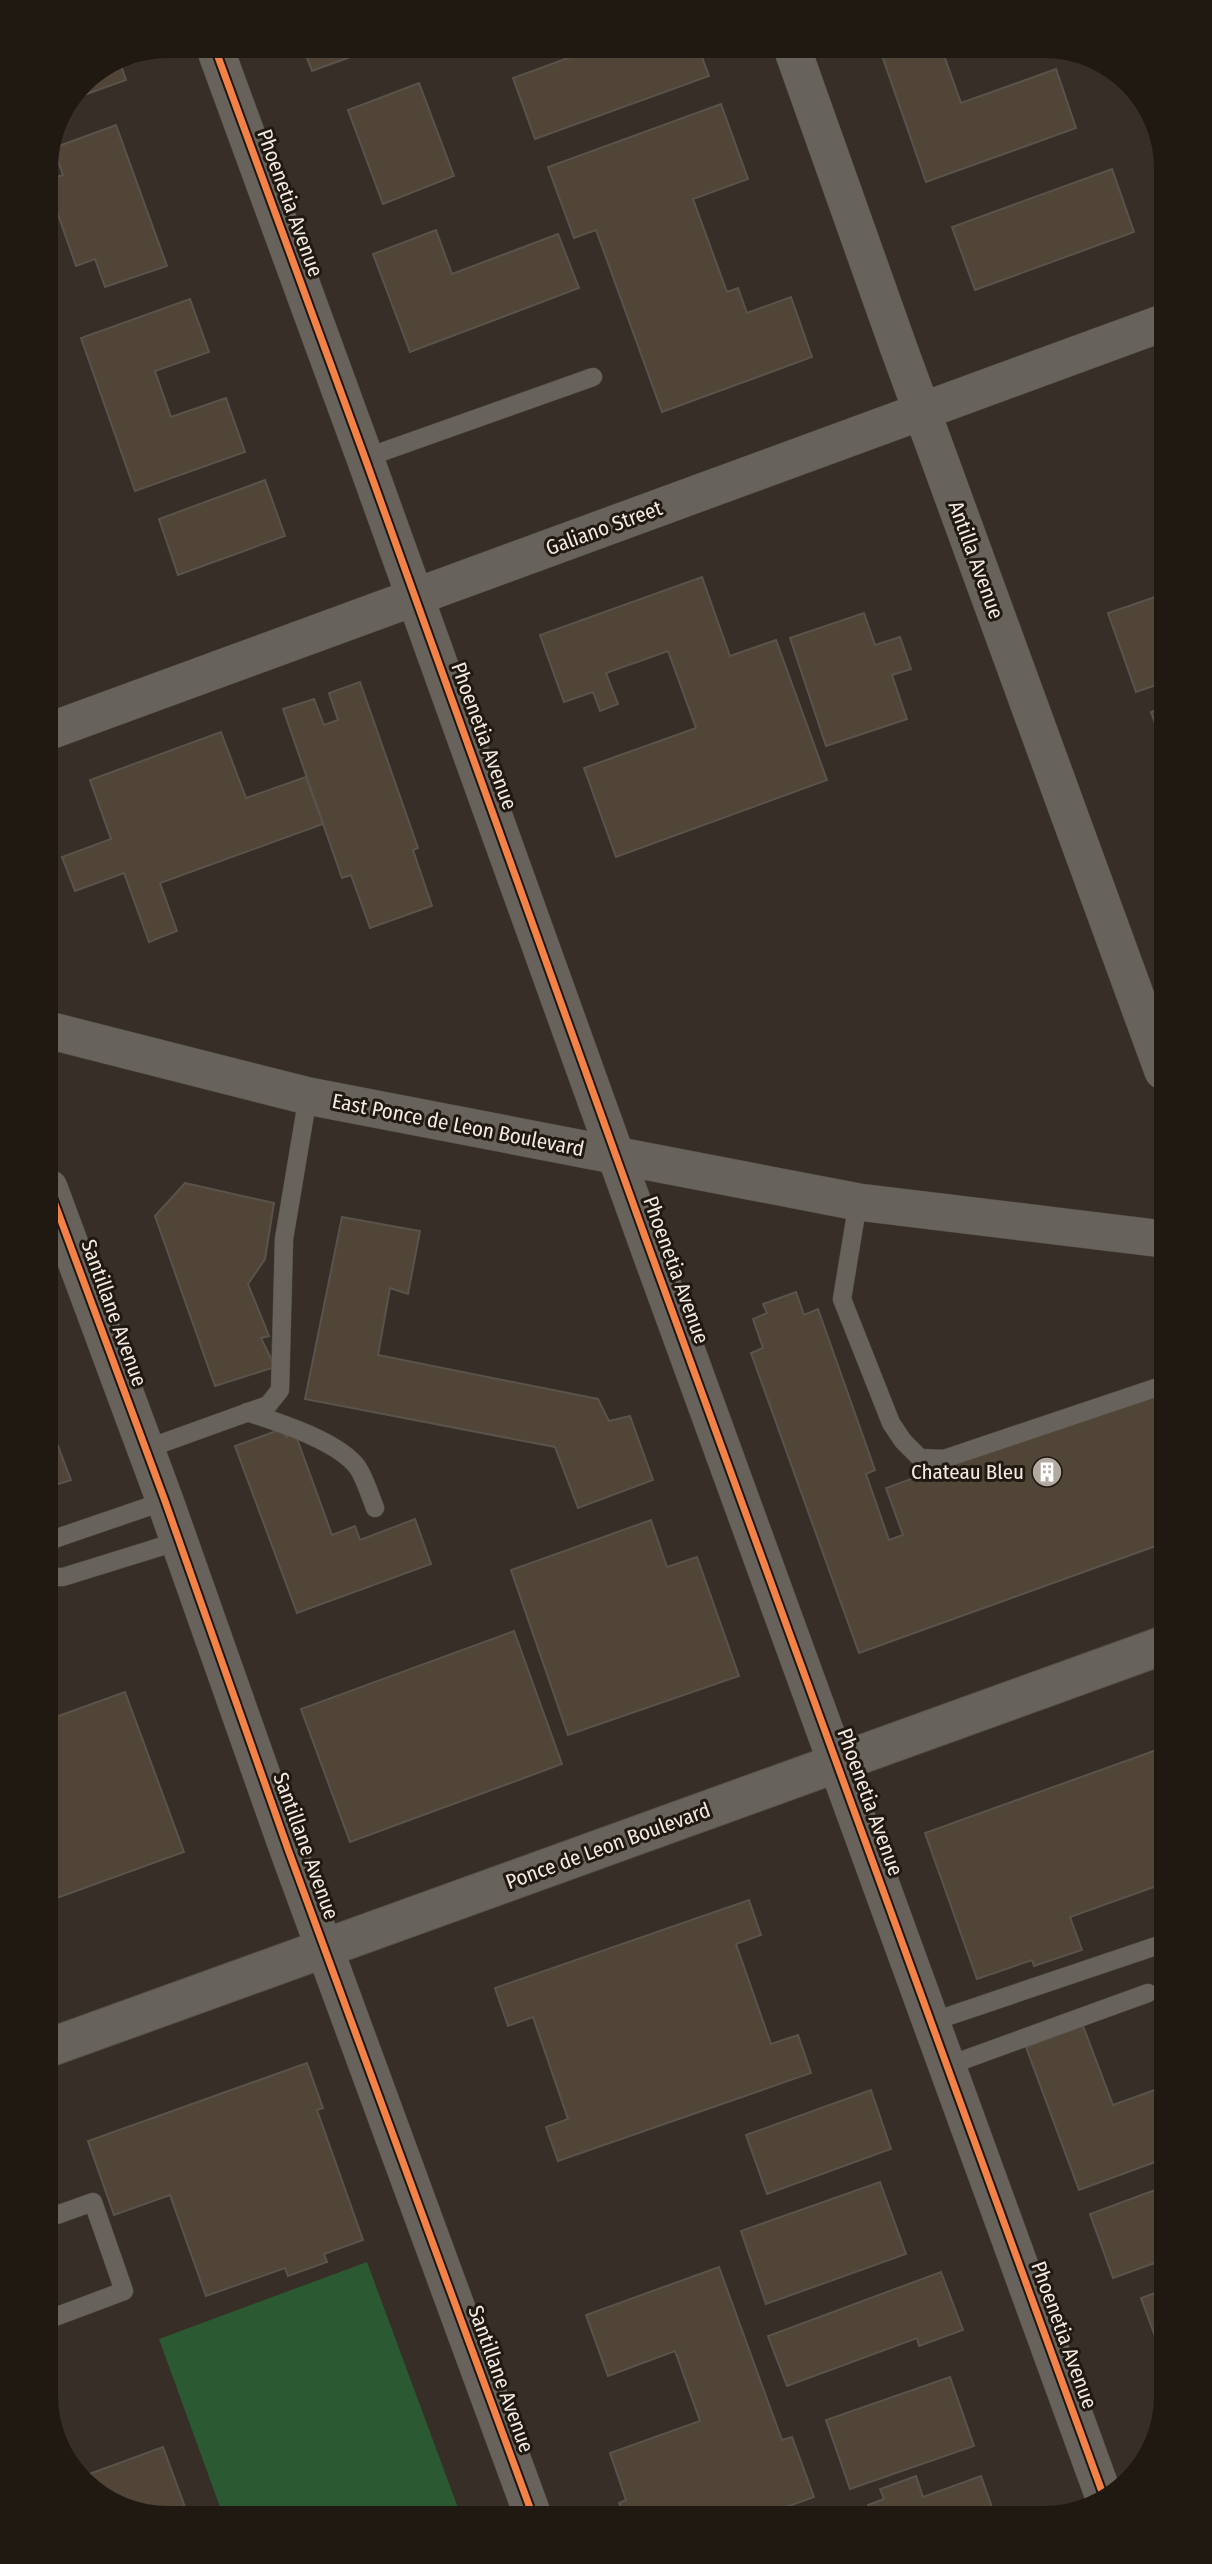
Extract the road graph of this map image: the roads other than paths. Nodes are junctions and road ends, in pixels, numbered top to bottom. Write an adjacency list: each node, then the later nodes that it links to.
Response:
1 (218, 58): 6 (street, Phoenetia Avenue)
2 (796, 58): 5 (street, Antilla Avenue)
3 (1154, 326): 5 (street, Galiano Street)
4 (593, 377): 6 (lane)
5 (922, 412): 7 (street, Galiano Street); 10 (street, Antilla Avenue)
6 (365, 458): 7 (street, Phoenetia Avenue)
7 (415, 597): 8 (street, Galiano Street); 12 (street, Phoenetia Avenue)
8 (58, 728)
9 (58, 1033): 11 (street, East Ponce de Leon Boulevard)
10 (1154, 1046)
11 (308, 1096): 12 (street, East Ponce de Leon Boulevard); 17 (lane)
12 (616, 1155): 13 (street, East Ponce de Leon Boulevard); 25 (street, Phoenetia Avenue)
13 (858, 1202): 15 (street, East Ponce de Leon Boulevard); 16 (lane)
14 (58, 1212): 18 (street, Santillane Avenue)
15 (1154, 1238)
16 (1154, 1388)
17 (247, 1412): 18 (lane); 20 (lane)
18 (146, 1449): 19 (street, Santillane Avenue)
19 (165, 1502): 21 (lane); 22 (street, Santillane Avenue)
20 (375, 1508)
21 (58, 1538)
22 (179, 1541): 23 (lane); 27 (street, Santillane Avenue)
23 (58, 1577)
24 (1154, 1649): 25 (street, Ponce de Leon Boulevard)
25 (837, 1763): 27 (street, Ponce de Leon Boulevard); 29 (street, Phoenetia Avenue)
26 (1154, 1947): 29 (lane)
27 (325, 1948): 30 (street, Ponce de Leon Boulevard); 35 (street, Santillane Avenue)
28 (1148, 1993): 31 (lane)
29 (931, 2022): 31 (street, Phoenetia Avenue)
30 (58, 2044)
31 (947, 2066): 34 (street, Phoenetia Avenue)
32 (58, 2214): 33 (lane)
33 (58, 2316)
34 (1101, 2490)
35 (529, 2506)

